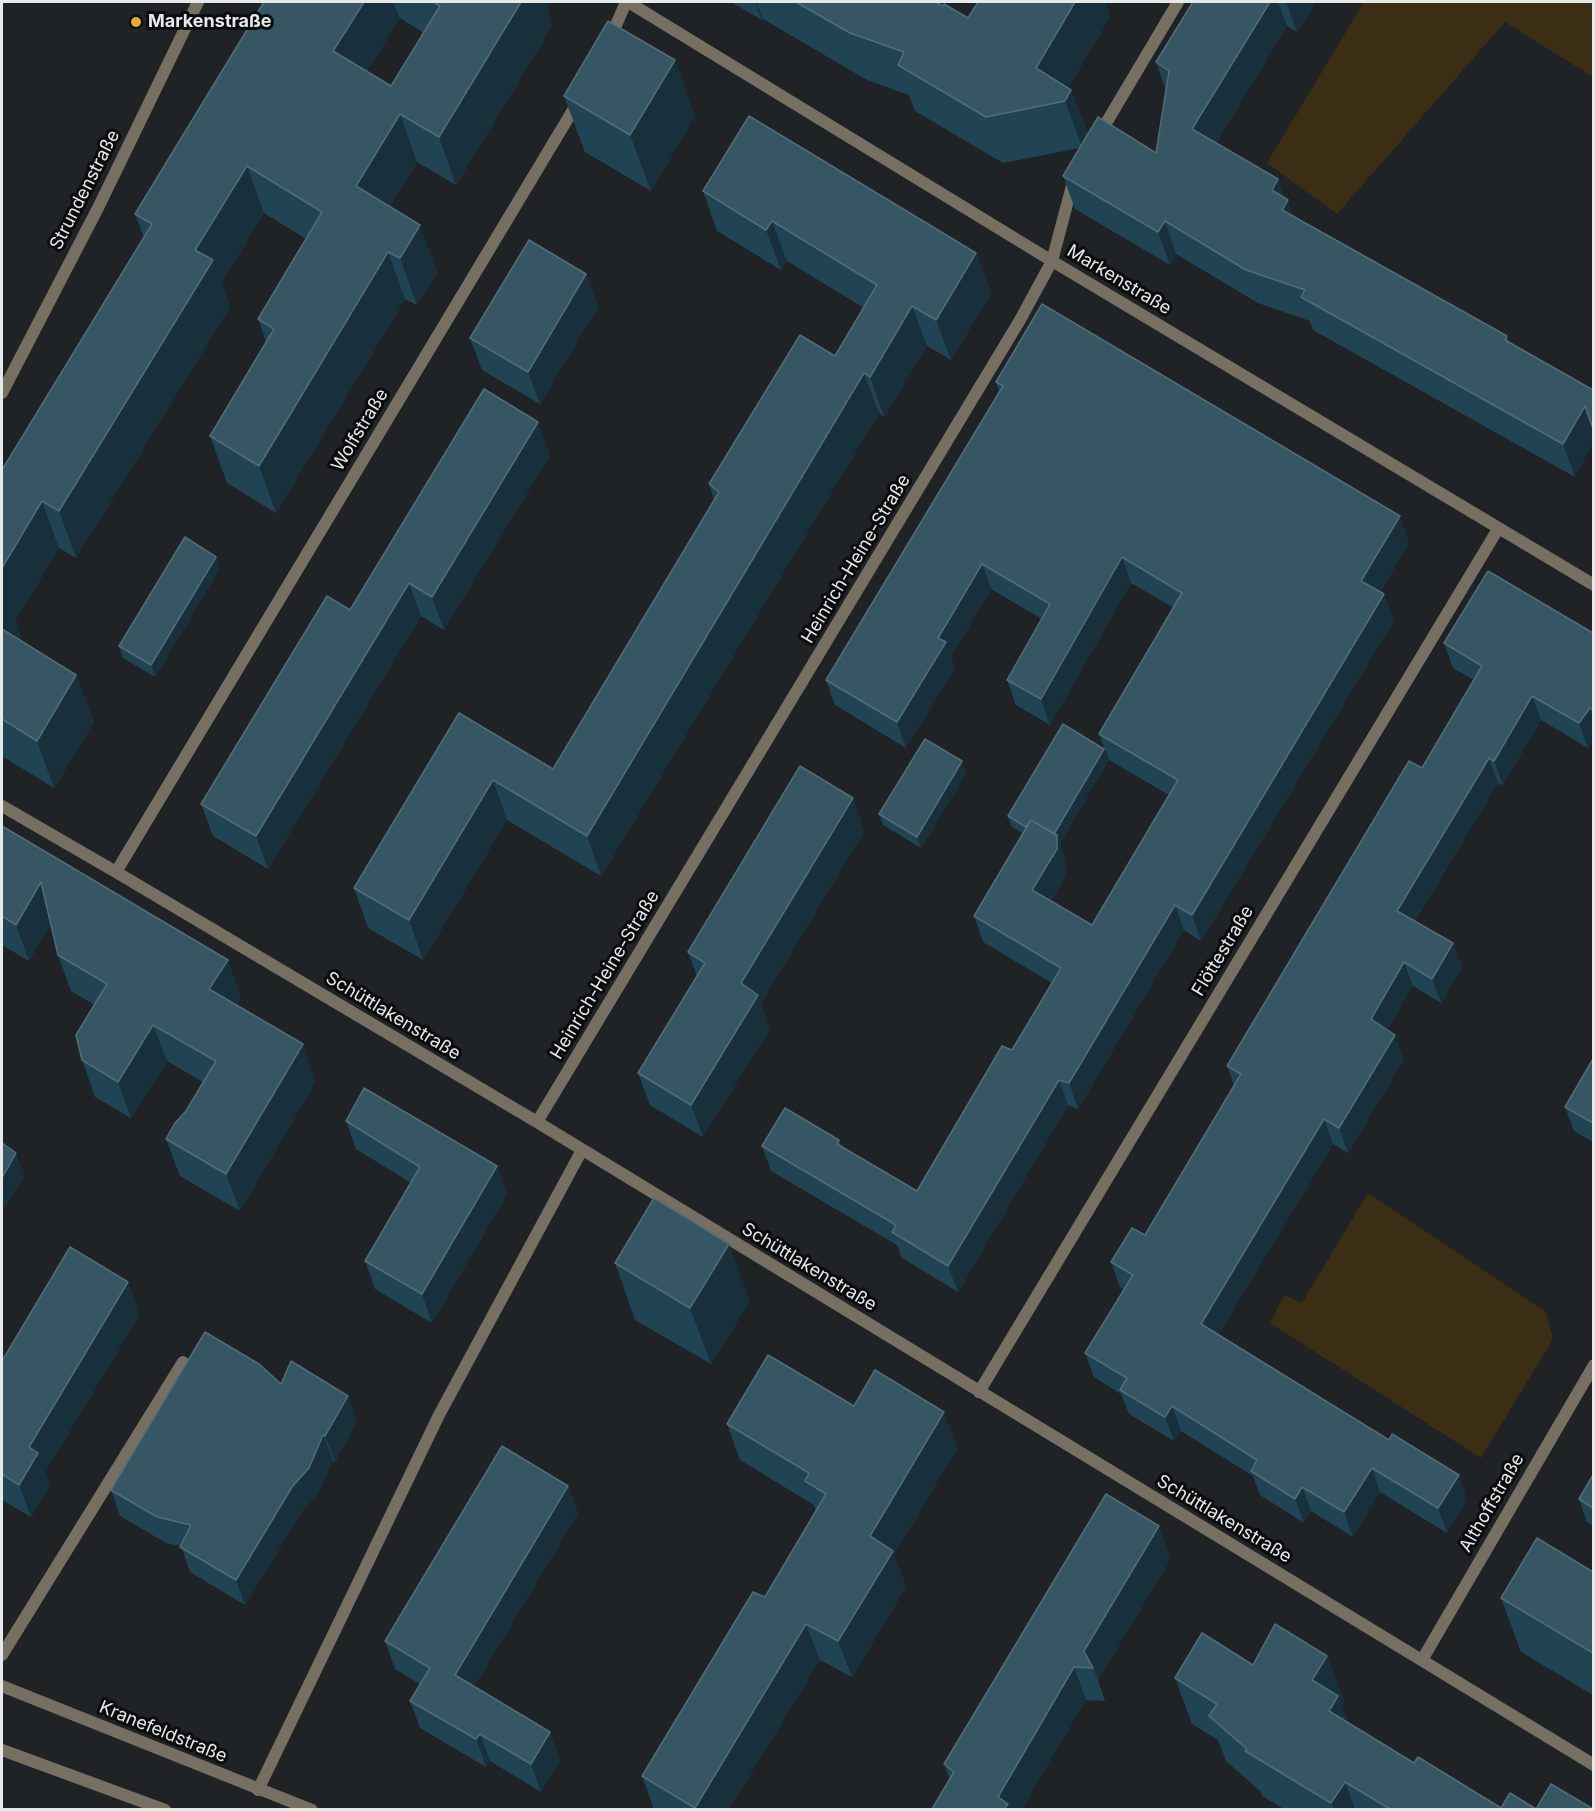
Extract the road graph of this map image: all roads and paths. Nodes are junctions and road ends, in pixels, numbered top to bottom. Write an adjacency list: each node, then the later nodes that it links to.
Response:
1 (198, 2): 9 (street, Strundenstraße)
2 (627, 2): 4 (street); 8 (street, Markenstraße)
3 (1178, 2): 6 (street)
4 (603, 56)
5 (586, 87): 13 (street, Wolfstraße)
6 (1095, 142)
7 (1077, 172): 8 (street, Heinrich-Heine-Straße)
8 (1052, 261): 10 (street, Markenstraße); 14 (street, Heinrich-Heine-Straße)
9 (2, 393)
10 (1498, 529): 11 (street, Markenstraße); 18 (street, Flöttestraße)
11 (1593, 585)
12 (2, 806): 13 (street, Schüttlakenstraße)
13 (116, 872): 14 (street, Schüttlakenstraße)
14 (537, 1122): 15 (street, Schüttlakenstraße)
15 (582, 1150): 18 (street, Schüttlakenstraße); 24 (street)
16 (183, 1362): 19 (street)
17 (1593, 1365): 20 (street, Althoffstraße)
18 (979, 1392): 20 (street, Schüttlakenstraße)
19 (2, 1655)
20 (1422, 1660): 23 (street, Schüttlakenstraße)
21 (2, 1686): 24 (street, Kranefeldstraße)
22 (2, 1750): 25 (street)
23 (1593, 1765)
24 (258, 1790): 26 (street, Kranefeldstraße)
25 (165, 1809)
26 (312, 1809)

